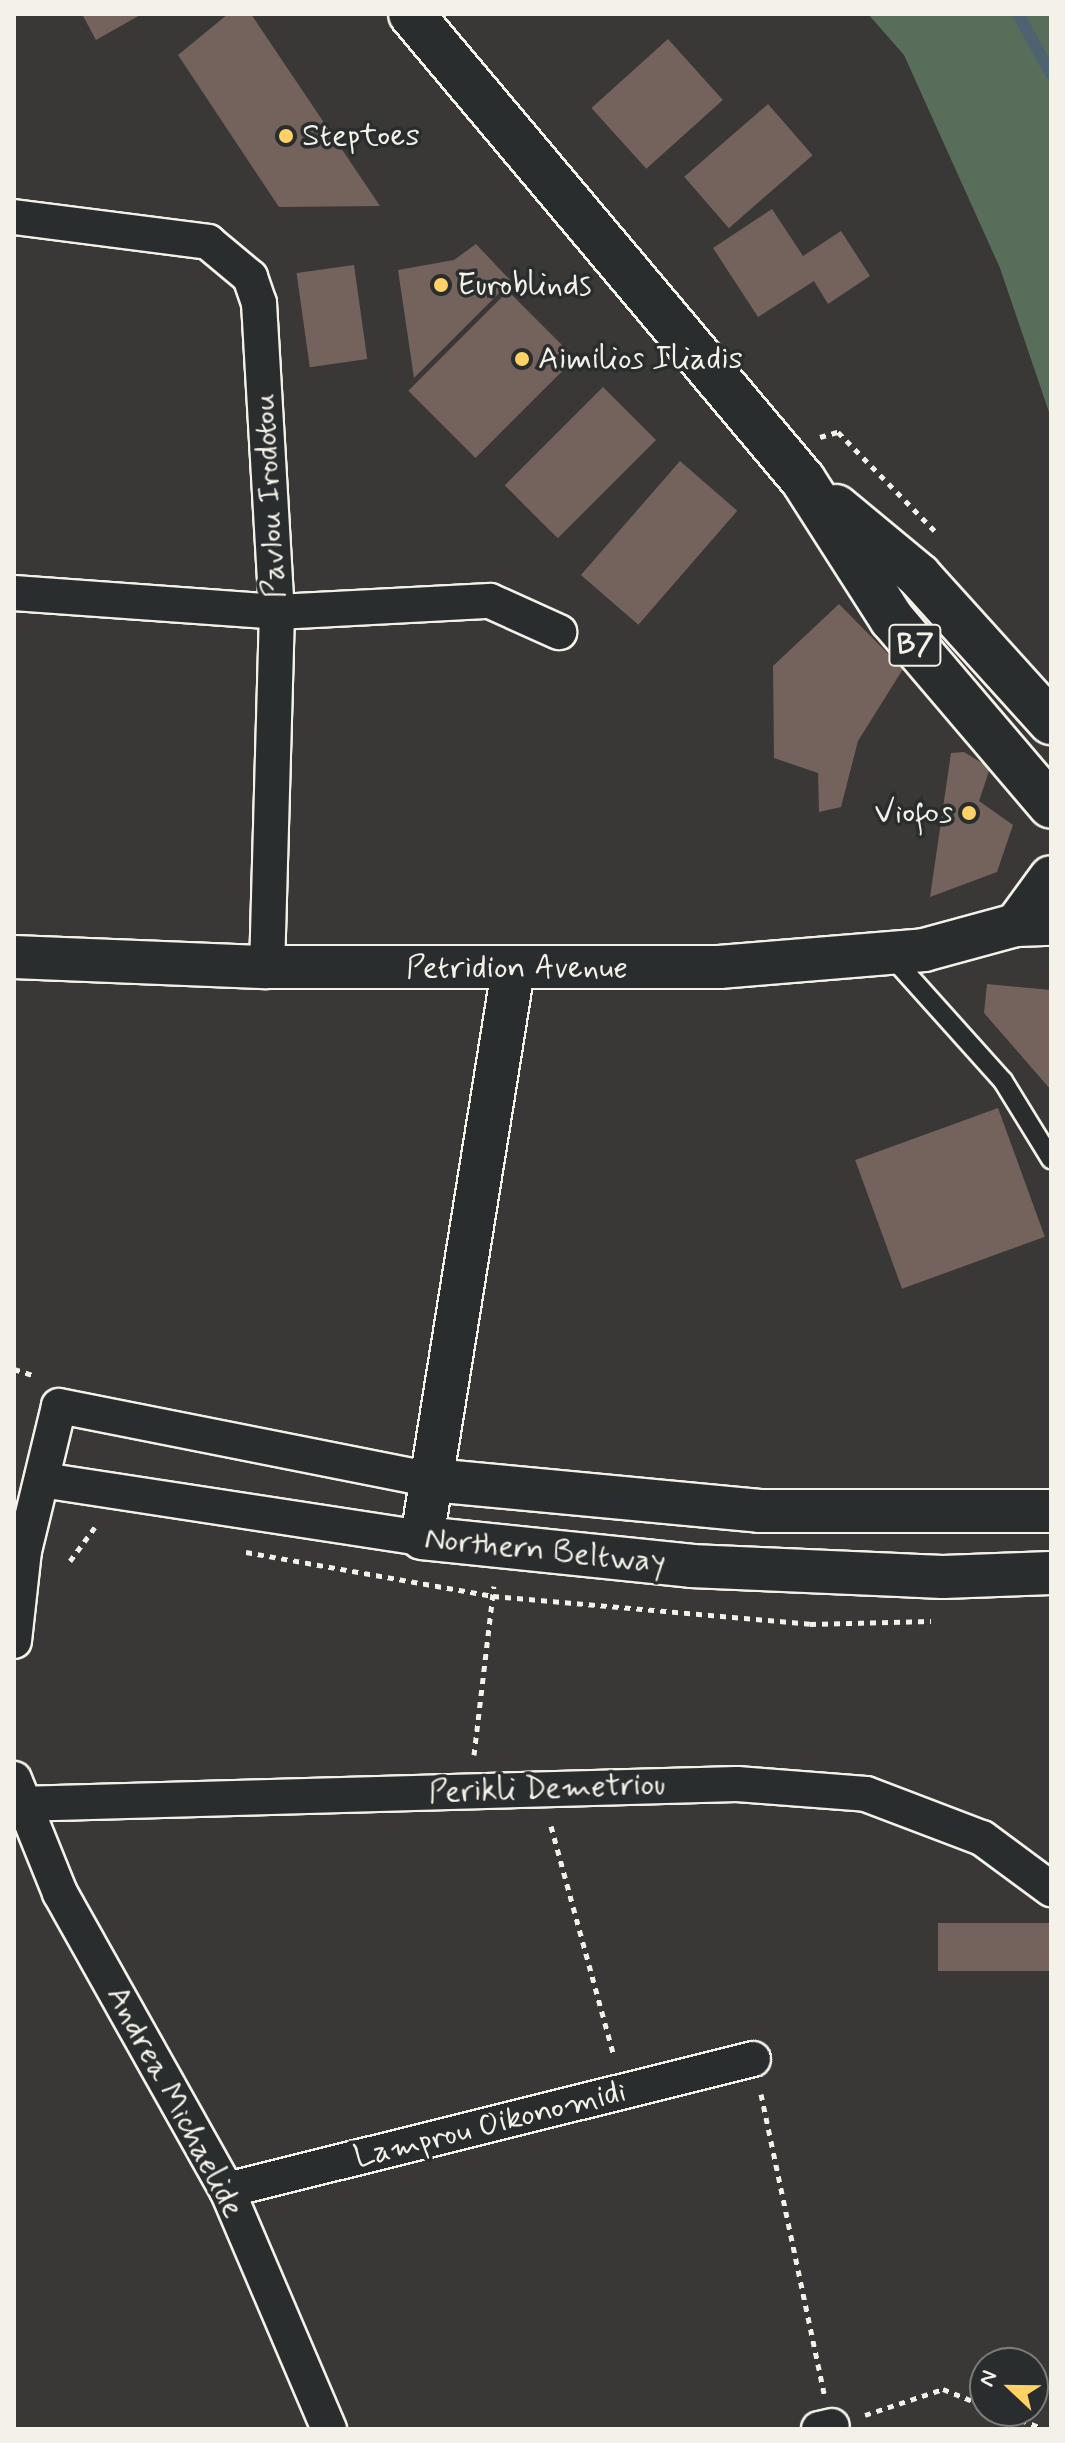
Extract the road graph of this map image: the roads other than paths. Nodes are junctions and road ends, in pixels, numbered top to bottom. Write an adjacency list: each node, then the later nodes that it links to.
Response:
1 (411, 14): 3 (main road, B7)
2 (14, 217): 5 (street, Pavlou Irodotou)
3 (803, 480): 7 (main road, B7); 8 (main road, B7)
4 (14, 593): 5 (street)
5 (277, 612): 6 (street); 13 (street, Pavlou Irodotou)
6 (559, 632)
7 (1051, 722)
8 (1049, 803)
9 (1051, 877): 10 (street, Petridion Avenue)
10 (1034, 925): 11 (street, Petridion Avenue)
11 (889, 954): 14 (street, Petridion Avenue); 15 (lane)
12 (14, 957): 13 (street, Petridion Avenue)
13 (267, 967): 14 (street, Petridion Avenue)
14 (513, 970): 17 (street)
15 (1051, 1159)
16 (42, 1480): 17 (street, Northern Beltway); 19 (street, Northern Beltway); 21 (street)
17 (432, 1480): 18 (street, Northern Beltway); 19 (street)
18 (1051, 1511)
19 (422, 1538): 20 (street, Northern Beltway)
20 (1051, 1573)
21 (14, 1641)
22 (16, 1792): 23 (street, Perikli Demetriou); 25 (street, Andrea Michaelide)
23 (1051, 1889)
24 (753, 2059): 25 (street, Lamprou Oikonomidi)
25 (227, 2190): 26 (street, Andrea Michaelide)
26 (329, 2429)

